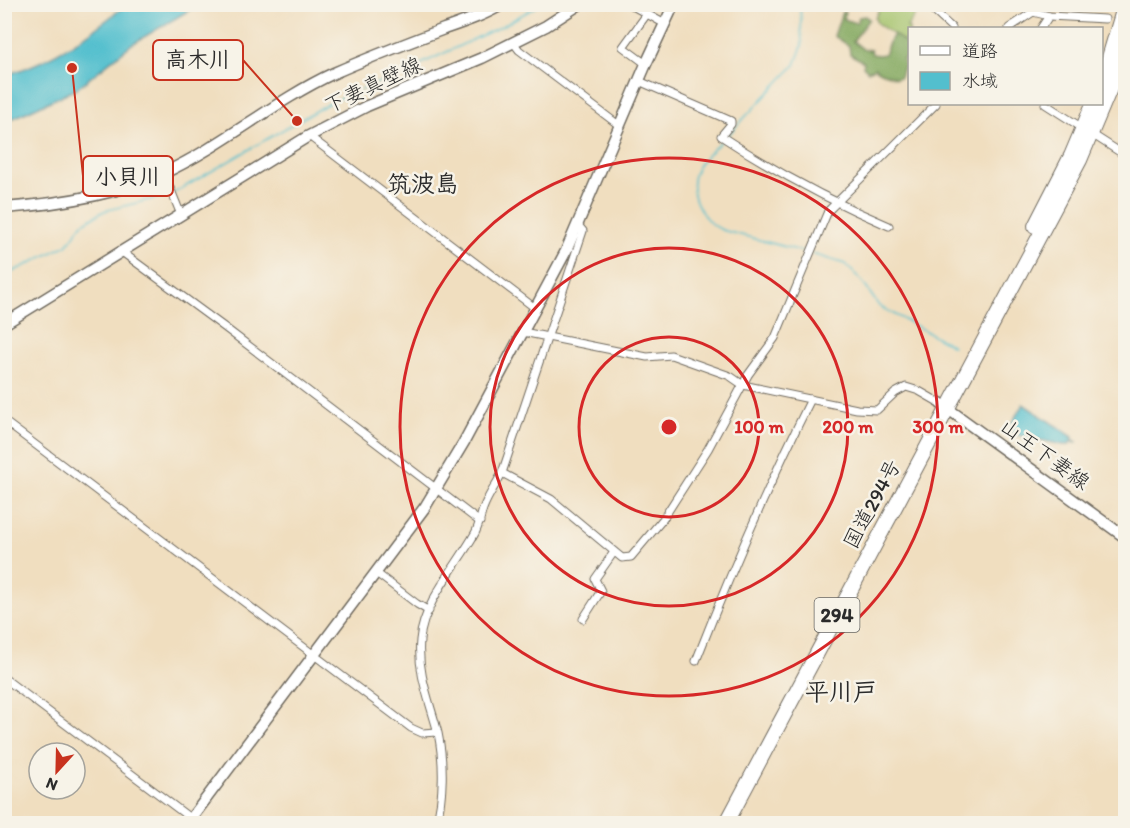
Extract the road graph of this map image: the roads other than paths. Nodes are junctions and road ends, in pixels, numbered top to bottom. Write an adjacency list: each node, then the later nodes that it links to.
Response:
1 (503, 4): 31 (street)
2 (580, 4): 18 (street, 下妻真壁線)
3 (628, 4): 10 (street)
4 (674, 4): 13 (street)
5 (926, 4): 14 (street)
6 (1028, 4): 9 (street)
7 (1039, 4): 9 (street)
8 (1125, 4): 20 (highway)
9 (1033, 12): 11 (street); 15 (street)
10 (647, 14): 13 (street); 19 (street)
11 (1049, 16): 12 (street); 16 (street)
12 (1105, 19)
13 (665, 24): 19 (street)
14 (951, 27)
15 (1011, 27)
16 (1042, 27)
17 (1125, 39): 22 (highway, 国道294号 / 294)
18 (513, 42): 27 (street); 29 (street, 下妻真壁線)
19 (646, 64): 21 (street)
20 (1103, 75)
21 (639, 81): 27 (street); 32 (street)
22 (1103, 102)
23 (935, 105): 32 (street)
24 (1047, 105): 28 (street)
25 (1093, 105): 28 (highway, 国道294号 / 294)
26 (1101, 105): 28 (highway, 国道294号 / 294)
27 (620, 126): 35 (street)
28 (1088, 131): 30 (street); 44 (highway, 国道294号 / 294)
29 (309, 136): 34 (street, 下妻真壁線); 38 (street)
30 (1125, 156)
31 (166, 178): 33 (street); 34 (street)
32 (836, 204): 36 (street); 42 (street)
33 (4, 208)
34 (180, 211): 37 (street, 下妻真壁線)
35 (577, 224): 38 (street); 41 (street)
36 (889, 226)
37 (122, 252): 39 (street, 下妻真壁線); 47 (street)
38 (535, 308): 40 (street)
39 (4, 324)
40 (523, 332): 41 (street); 47 (street)
41 (548, 338): 42 (street); 46 (street)
42 (742, 385): 43 (street); 50 (street)
43 (812, 399): 44 (street); 55 (street)
44 (944, 405): 49 (street, 山王下妻線); 60 (highway, 国道294号 / 294); 61 (highway, 国道294号 / 294)
45 (4, 421): 54 (street)
46 (502, 473): 48 (street); 50 (street)
47 (437, 487): 48 (street); 51 (street)
48 (480, 522): 52 (street)
49 (1125, 538)
50 (614, 552): 53 (street)
51 (375, 572): 52 (street); 54 (street)
52 (429, 611): 57 (street)
53 (583, 619)
54 (313, 654): 57 (street); 58 (street)
55 (696, 662)
56 (4, 678): 58 (street)
57 (437, 732): 59 (street)
58 (192, 822)
59 (436, 824)
60 (717, 824)
61 (726, 824)

